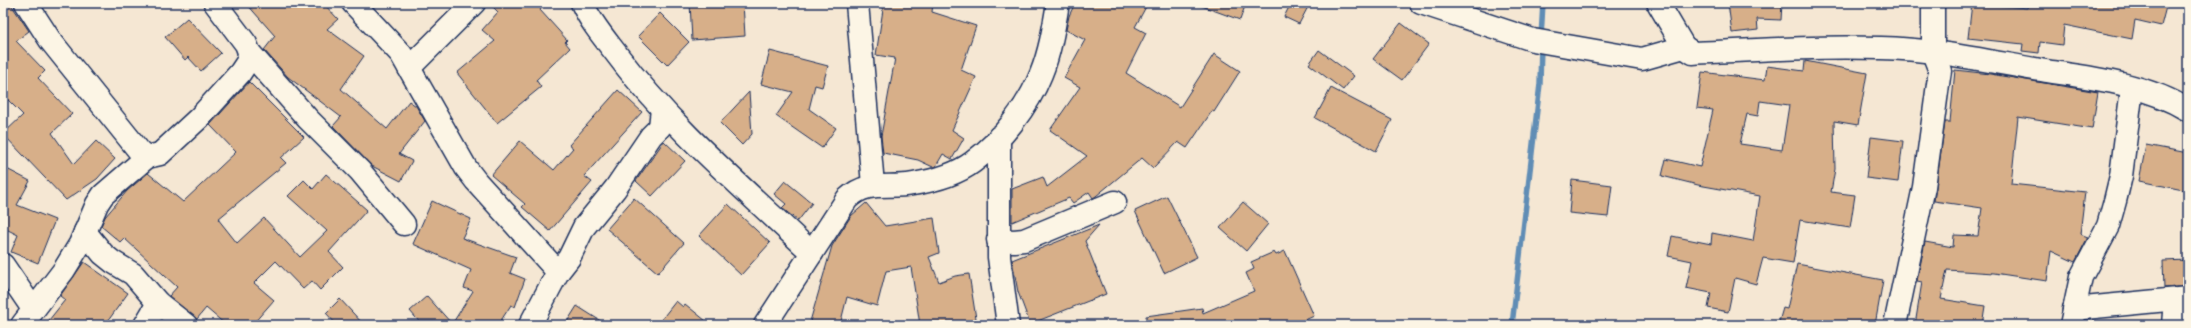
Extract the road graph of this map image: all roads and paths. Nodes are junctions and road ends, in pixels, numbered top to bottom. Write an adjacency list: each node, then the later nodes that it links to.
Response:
1 (26, 3): 19 (street)
2 (215, 3): 12 (street)
3 (353, 3): 14 (street)
4 (474, 3): 14 (street)
5 (582, 3): 16 (street)
6 (857, 3): 20 (street)
7 (1058, 3): 18 (street)
8 (1421, 3): 11 (street)
9 (1658, 3): 11 (street)
10 (1933, 3): 13 (street)
11 (1684, 48): 13 (street)
12 (249, 52): 19 (street); 22 (street)
13 (1933, 53): 15 (street); 37 (street)
14 (409, 68): 27 (street)
15 (2132, 88): 17 (street); 31 (street)
16 (662, 109): 25 (street); 27 (street)
17 (2188, 110)
18 (999, 138): 20 (street); 24 (street)
19 (147, 157): 23 (street)
20 (872, 185): 25 (street)
21 (1115, 202): 24 (street)
22 (404, 224)
23 (85, 232): 29 (street); 30 (street)
24 (998, 240): 36 (street)
25 (812, 253): 35 (street)
26 (3, 265): 30 (street)
27 (558, 272): 34 (street)
28 (2182, 299): 31 (street); 38 (street)
29 (158, 303): 32 (street); 33 (street)
30 (27, 317)
31 (2072, 317)
32 (144, 325)
33 (186, 325)
34 (530, 325)
35 (765, 325)
36 (1008, 325)
37 (1895, 325)
38 (2173, 325)

